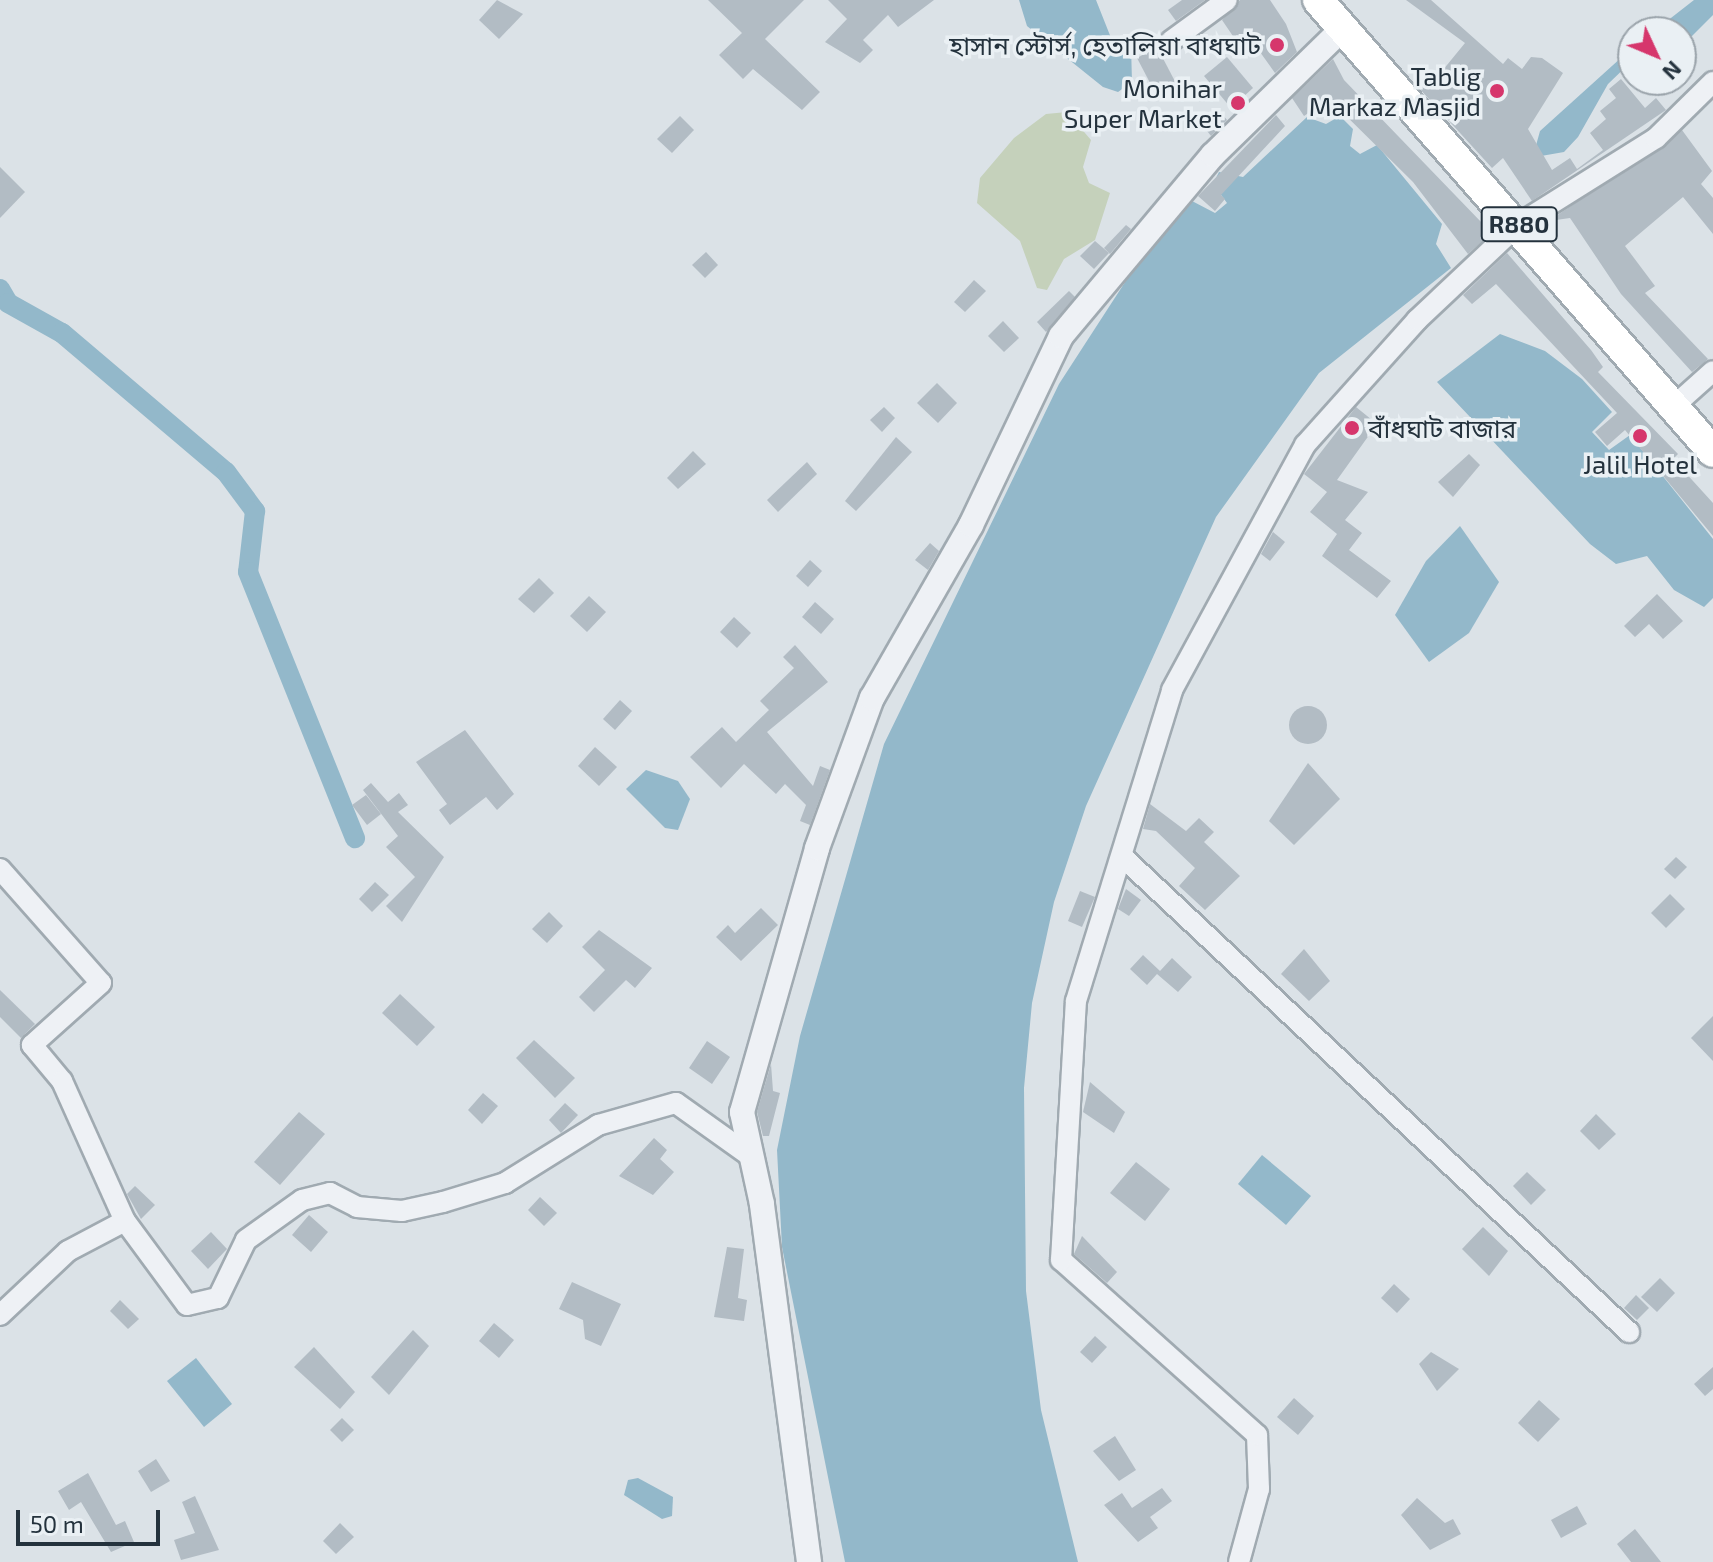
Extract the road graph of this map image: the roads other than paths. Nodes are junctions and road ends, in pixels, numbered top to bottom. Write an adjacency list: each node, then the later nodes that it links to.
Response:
1 (1227, 0): 4 (street)
2 (1318, 0): 3 (main road, R880)
3 (1343, 28): 6 (main road, R880); 12 (street)
4 (1171, 41)
5 (1713, 82): 6 (street)
6 (1519, 224): 8 (main road, R880); 10 (street)
7 (1713, 371): 8 (street)
8 (1674, 406): 9 (main road, R880)
9 (1713, 452)
10 (1126, 860): 15 (street); 17 (street)
11 (0, 869): 13 (street)
12 (749, 1155): 13 (street); 16 (street)
13 (125, 1221): 14 (street)
14 (0, 1315)
15 (1629, 1332)
16 (809, 1562)
17 (1239, 1562)

